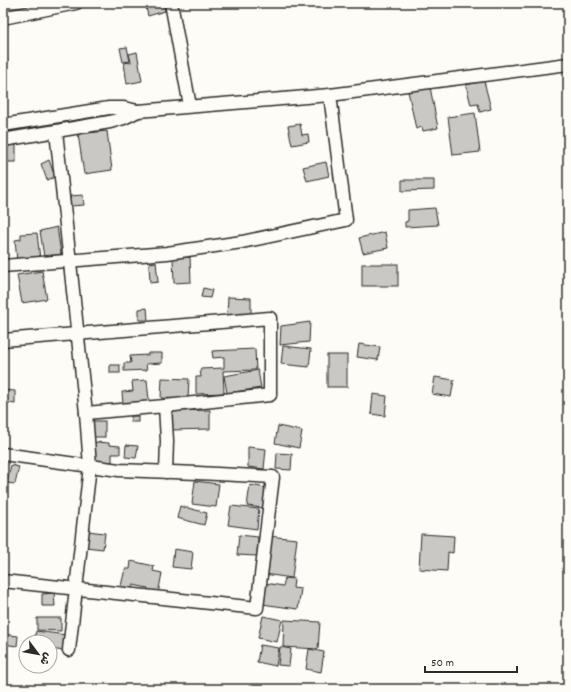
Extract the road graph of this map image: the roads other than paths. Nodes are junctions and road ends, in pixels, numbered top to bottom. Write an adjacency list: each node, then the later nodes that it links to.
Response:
1 (76, 3): 3 (street)
2 (171, 3): 6 (street)
3 (3, 18)
4 (568, 64): 5 (street)
5 (330, 95): 6 (street); 13 (street)
6 (190, 106): 7 (street)
7 (138, 111): 8 (street); 10 (street)
8 (30, 120): 9 (street); 11 (street)
9 (3, 125)
10 (56, 131): 11 (street); 13 (street)
11 (33, 134): 12 (street)
12 (3, 140)
13 (69, 261): 14 (street); 15 (street)
14 (3, 266)
15 (79, 335): 16 (street); 17 (street); 18 (street)
16 (3, 340)
17 (164, 406): 18 (street); 21 (street)
18 (86, 413): 20 (street)
19 (3, 454): 20 (street)
20 (90, 466): 21 (street); 23 (street)
21 (166, 472): 23 (street)
22 (3, 581): 23 (street)
23 (76, 589): 24 (street)
24 (69, 650)

